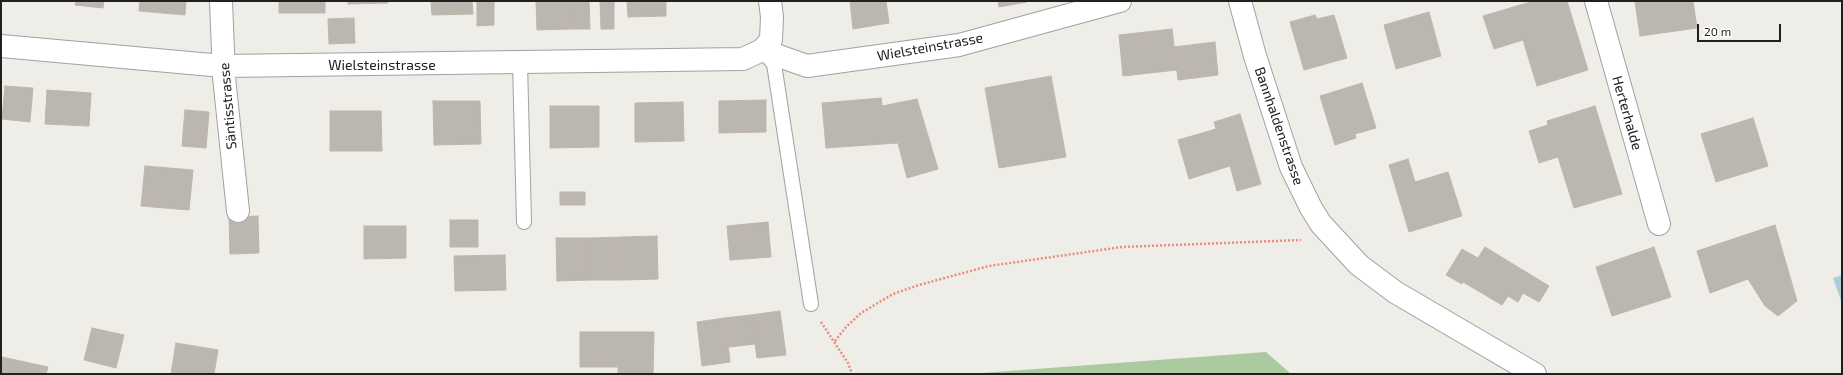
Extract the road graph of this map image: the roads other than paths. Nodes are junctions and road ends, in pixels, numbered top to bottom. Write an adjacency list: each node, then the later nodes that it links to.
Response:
1 (221, 1): 9 (street, Säntisstrasse)
2 (770, 1): 7 (street)
3 (1120, 1): 7 (street, Wielsteinstrasse)
4 (1240, 1): 14 (street, Bannhaldenstrasse)
5 (1596, 1): 12 (street, Herterhalde)
6 (1, 46): 9 (street, Wielsteinstrasse)
7 (762, 50): 8 (street, Wielsteinstrasse); 13 (lane)
8 (520, 64): 9 (street, Wielsteinstrasse); 11 (lane)
9 (223, 66): 10 (street, Säntisstrasse)
10 (238, 211)
11 (524, 222)
12 (1659, 224)
13 (811, 304)
14 (1535, 374)

